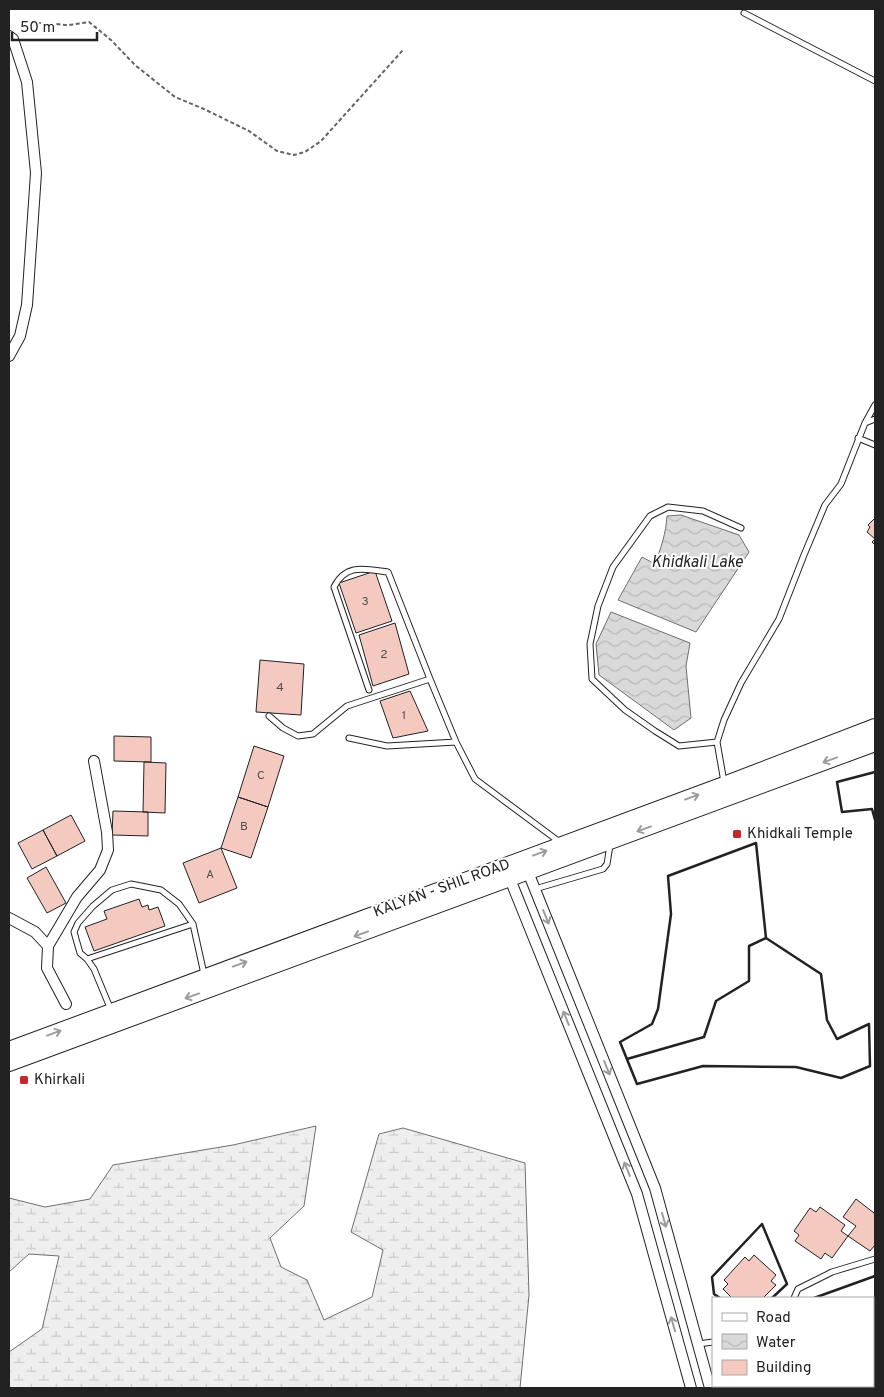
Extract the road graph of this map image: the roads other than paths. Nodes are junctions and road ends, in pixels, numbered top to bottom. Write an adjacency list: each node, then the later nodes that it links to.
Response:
1 (744, 13): 3 (lane)
2 (11, 38): 4 (street)
3 (875, 81)
4 (9, 356)
5 (875, 405): 7 (lane)
6 (875, 419): 7 (lane)
7 (865, 423): 8 (lane)
8 (858, 438): 9 (lane); 17 (lane)
9 (875, 445)
10 (742, 528): 17 (lane)
11 (430, 679): 12 (lane); 13 (lane); 16 (lane)
12 (369, 690)
13 (269, 716)
14 (875, 727): 20 (main road, KALYAN - SHIL ROAD)
15 (349, 738): 16 (lane)
16 (456, 742): 22 (lane)
17 (717, 742): 20 (lane)
18 (875, 743): 20 (main road, KALYAN - SHIL ROAD, one-way to 20)
19 (94, 761): 28 (street)
20 (727, 791): 21 (main road, KALYAN - SHIL ROAD, one-way to 21); 22 (main road, KALYAN - SHIL ROAD, one-way to 20)
21 (610, 842): 23 (main road, KALYAN - SHIL ROAD); 25 (lane)
22 (564, 845): 30 (main road, KALYAN - SHIL ROAD, one-way to 22)
23 (528, 872): 24 (main road, KALYAN - SHIL ROAD); 25 (street)
24 (510, 879): 34 (main road, KALYAN - SHIL ROAD, one-way to 34); 36 (street, one-way to 24)
25 (535, 890): 35 (street, one-way to 35)
26 (9, 918): 28 (street)
27 (193, 924): 29 (lane); 29 (lane); 30 (lane)
28 (48, 946): 31 (street)
29 (86, 959): 32 (lane)
30 (205, 977): 32 (main road, KALYAN - SHIL ROAD)
31 (66, 1004)
32 (111, 1012): 33 (main road, KALYAN - SHIL ROAD, one-way to 32)
33 (9, 1050)
34 (9, 1063)
35 (655, 1188): 36 (street); 40 (street, one-way to 40)
36 (637, 1194): 41 (street, one-way to 36)
37 (875, 1259): 38 (lane)
38 (794, 1297)
39 (712, 1342): 40 (lane)
40 (698, 1344): 41 (street); 43 (street)
41 (679, 1347): 42 (street)
42 (691, 1388)
43 (710, 1388)

